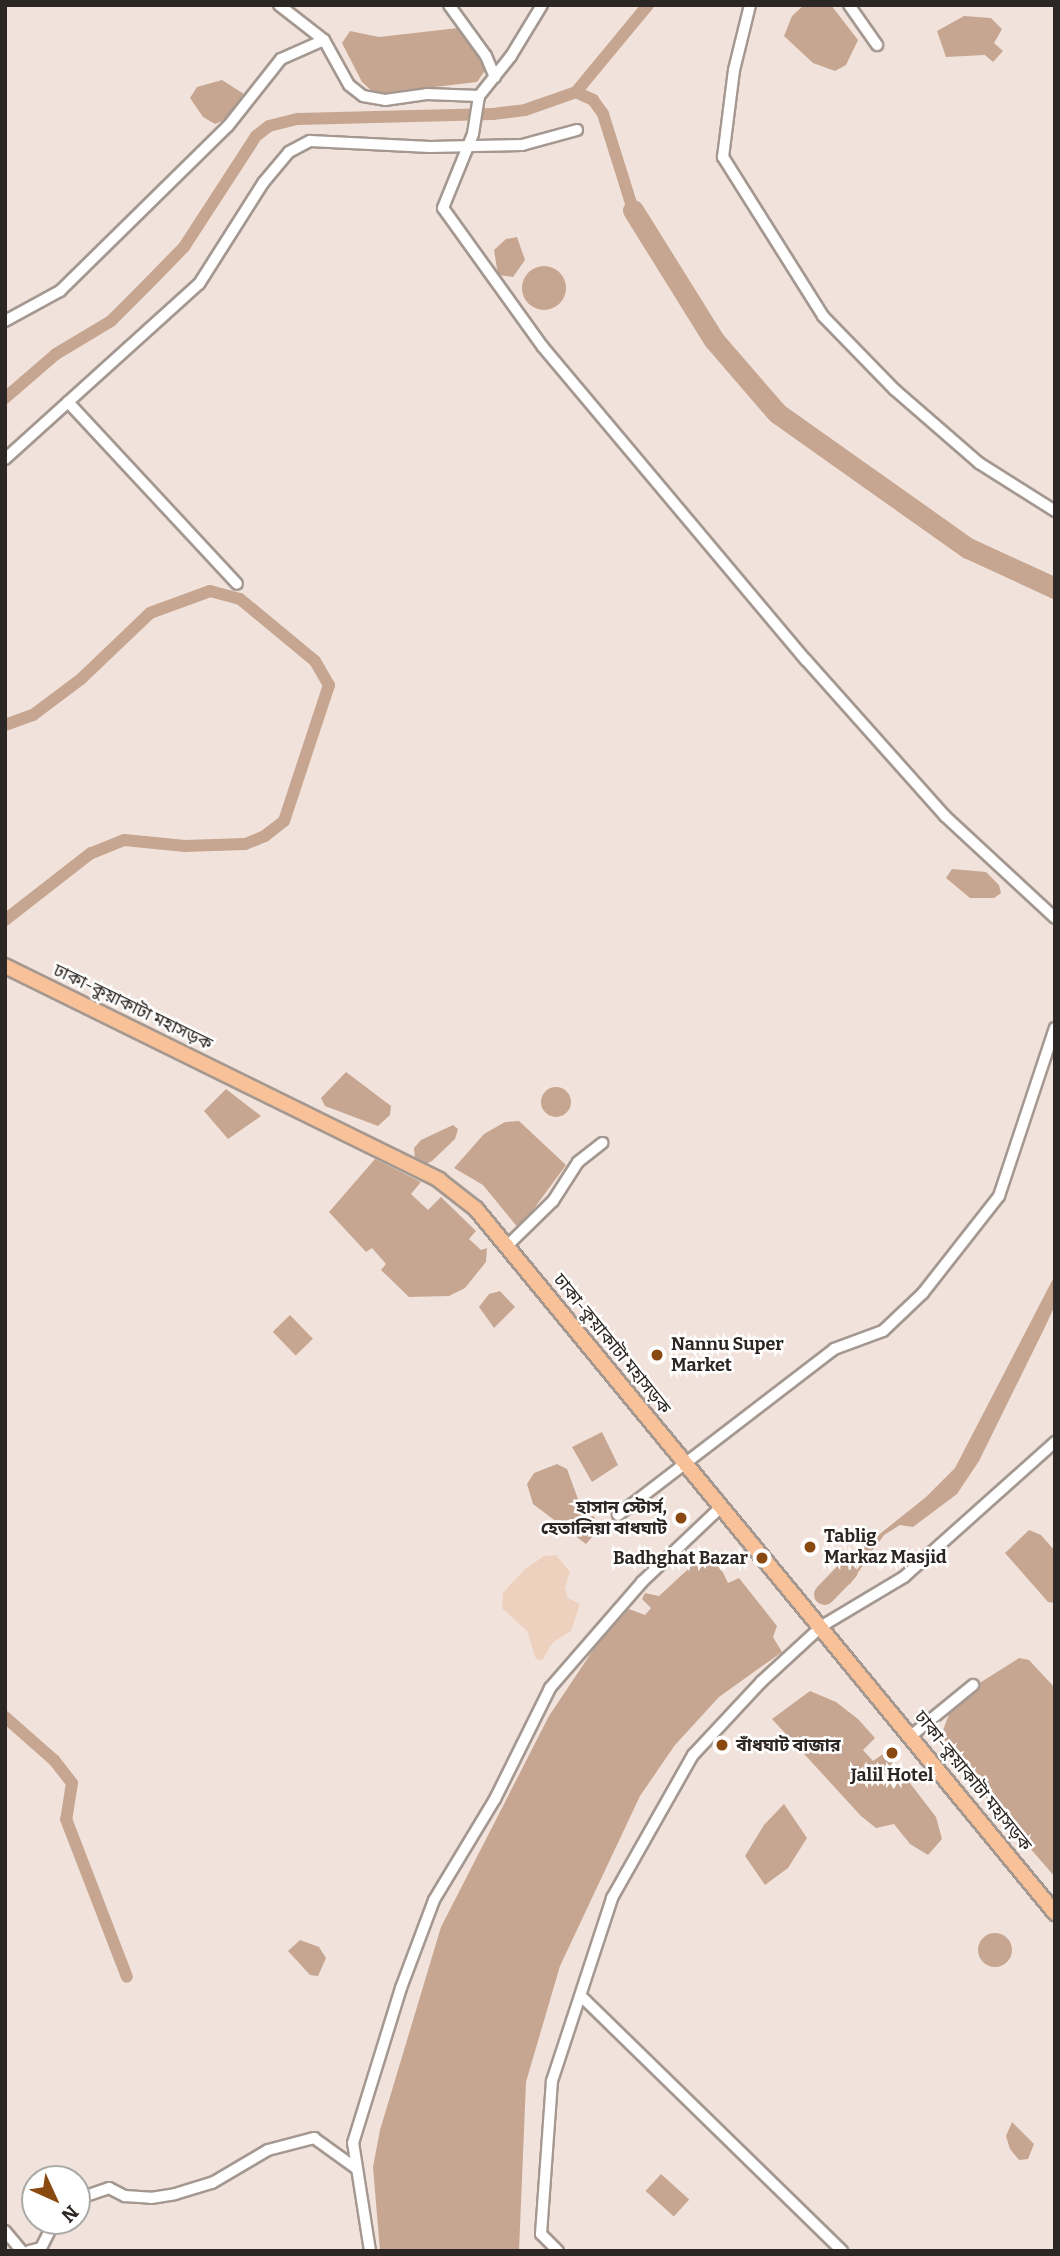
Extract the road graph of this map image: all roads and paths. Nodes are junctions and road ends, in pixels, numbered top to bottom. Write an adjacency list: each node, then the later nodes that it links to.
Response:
1 (279, 5): 6 (street)
2 (449, 5): 8 (street)
3 (542, 5): 8 (street)
4 (750, 5): 15 (street)
5 (849, 5): 7 (street)
6 (324, 40): 9 (street); 12 (street)
7 (877, 45)
8 (495, 77): 9 (street)
9 (479, 96): 11 (street)
10 (577, 130): 11 (street)
11 (470, 138): 13 (street); 17 (street)
12 (5, 321)
13 (68, 402): 14 (street); 16 (street)
14 (5, 459)
15 (1055, 511)
16 (237, 584)
17 (1055, 918)
18 (5, 966): 21 (main road, ঢাকা-কুয়াকাটা মহাসড়ক)
19 (1055, 1028): 23 (street)
20 (602, 1143): 21 (street)
21 (508, 1245): 23 (main road, ঢাকা-কুয়াকাটা মহাসড়ক)
22 (1055, 1442): 26 (street)
23 (685, 1467): 24 (main road, ঢাকা-কুয়াকাটা মহাসড়ক); 25 (street)
24 (720, 1508): 26 (main road, ঢাকা-কুয়াকাটা মহাসড়ক); 31 (street)
25 (618, 1515)
26 (822, 1626): 28 (main road, ঢাকা-কুয়াকাটা মহাসড়ক); 30 (street)
27 (973, 1685): 28 (street)
28 (912, 1735): 29 (main road, ঢাকা-কুয়াকাটা মহাসড়ক)
29 (1055, 1913)
30 (583, 1998): 38 (street); 39 (street)
31 (357, 2169): 32 (street); 37 (street)
32 (91, 2194)
33 (5, 2231): 35 (street)
34 (48, 2235): 36 (street)
35 (22, 2251)
36 (29, 2251)
37 (370, 2251)
38 (558, 2251)
39 (842, 2251)

